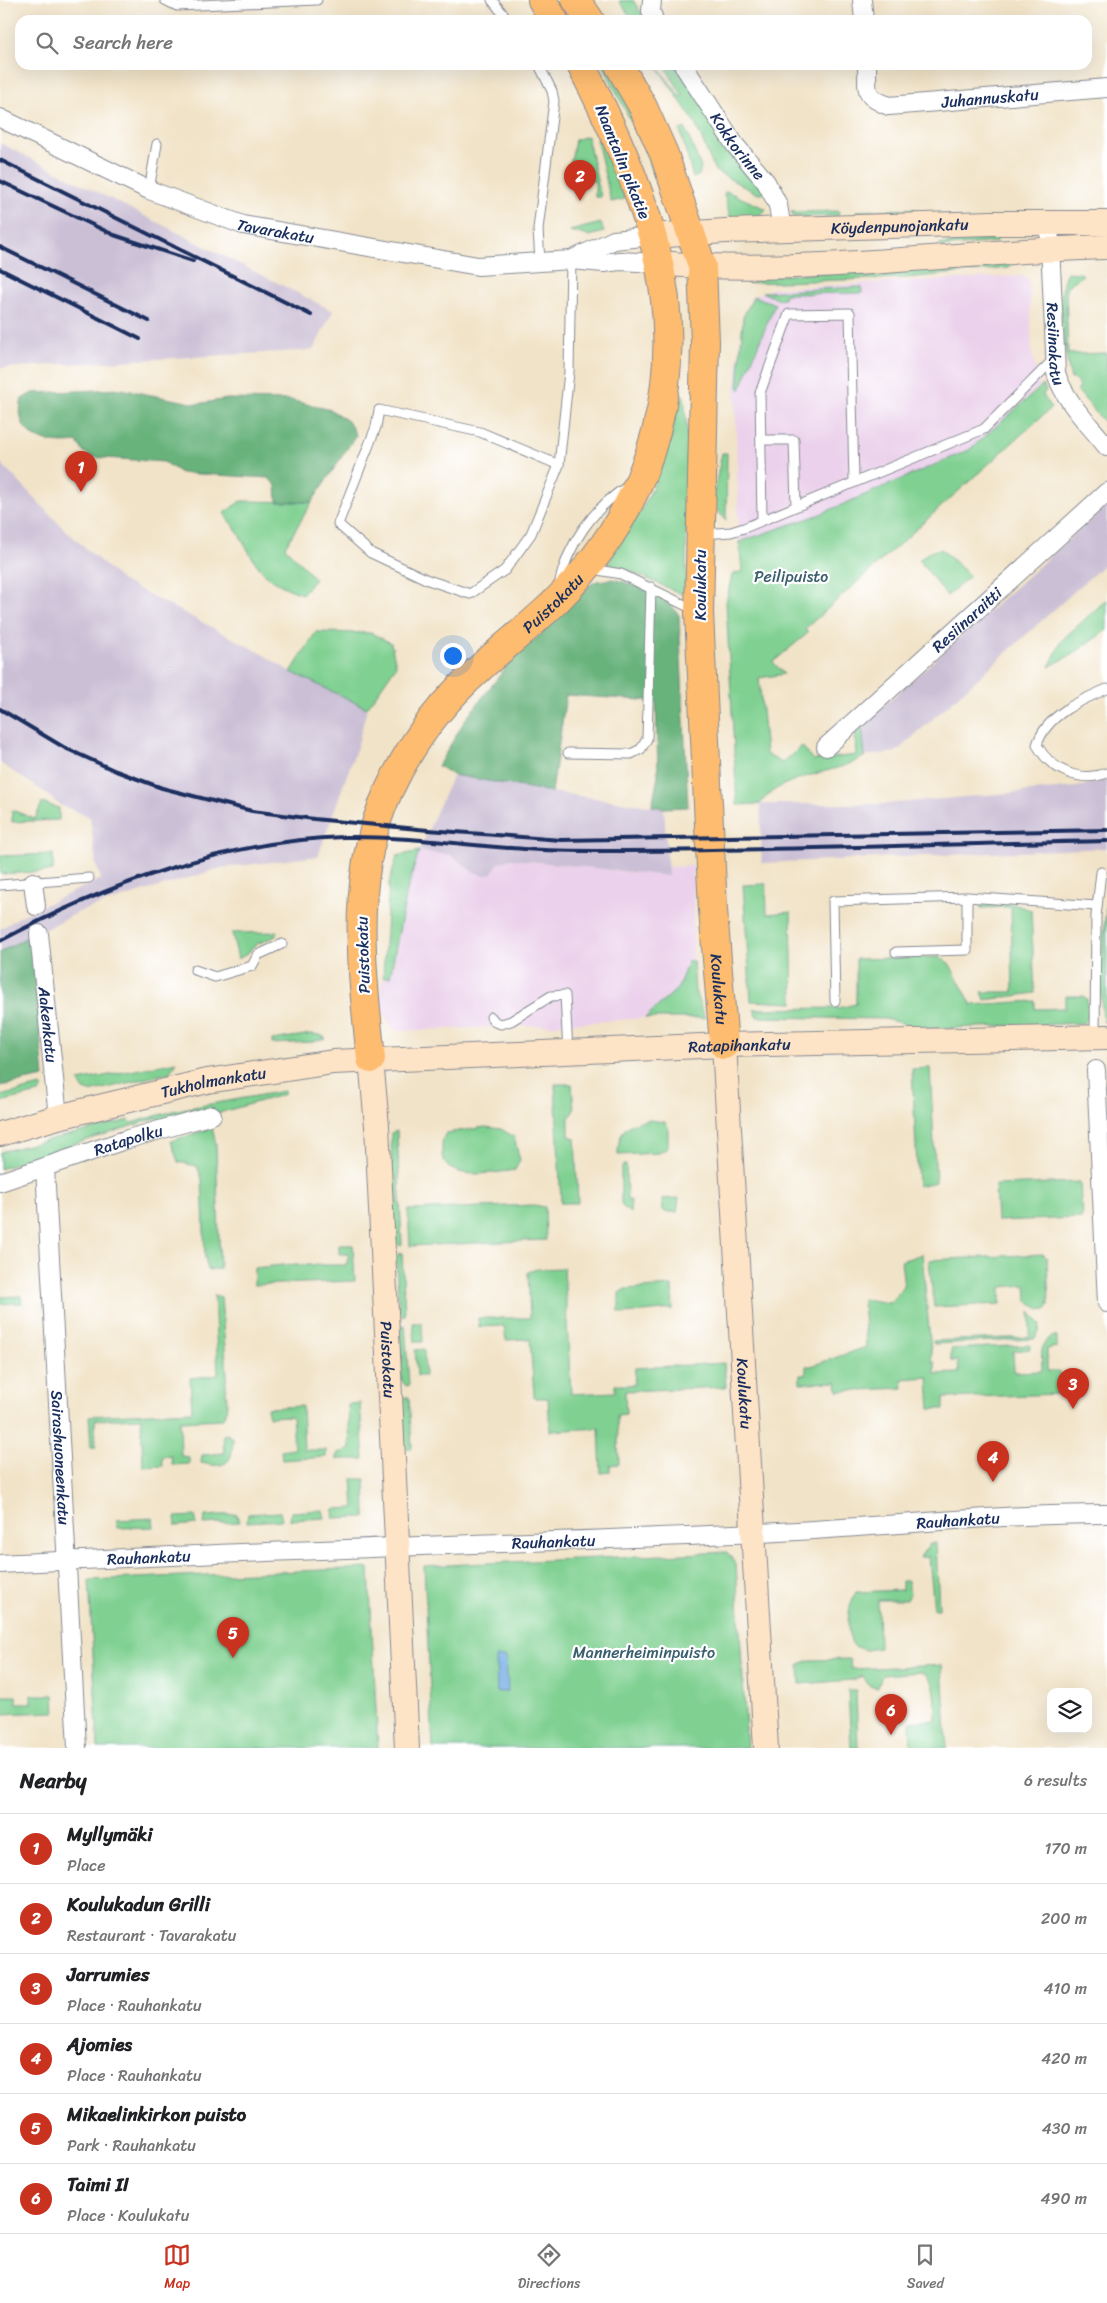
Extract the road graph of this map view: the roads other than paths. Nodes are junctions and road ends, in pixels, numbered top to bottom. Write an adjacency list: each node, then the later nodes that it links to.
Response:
1 (165, 0): 2 (lane)
2 (317, 0)
3 (492, 0): 8 (lane)
4 (542, 0): 9 (highway)
5 (576, 0): 10 (highway)
6 (652, 0): 11 (street)
7 (862, 0): 12 (street)
8 (504, 15)
9 (551, 15)
10 (586, 15)
11 (652, 15)
12 (864, 15)
13 (542, 70): 30 (lane)
14 (582, 70): 26 (highway, Naantalin pikatie)
15 (622, 70): 25 (highway)
16 (686, 70): 24 (street, Kokkorinne)
17 (867, 70): 18 (street, Juhannuskatu)
18 (1107, 88)
19 (0, 118): 21 (street, Tavarakatu)
20 (157, 144): 21 (lane)
21 (149, 190): 30 (street, Tavarakatu)
22 (1049, 223): 23 (main road, Köydenpunojankatu); 24 (main road, Köydenpunojankatu); 28 (street, Resiinakatu)
23 (1107, 223)
24 (782, 230): 25 (main road, Köydenpunojankatu)
25 (692, 232): 26 (main road, Köydenpunojankatu); 32 (highway, Koulukatu)
26 (652, 236): 29 (street, Tavarakatu); 31 (highway, Naantalin pikatie)
27 (1107, 247): 28 (main road, Köydenpunojankatu)
28 (1050, 248): 32 (main road, Köydenpunojankatu); 33 (street, Resiinakatu)
29 (571, 260): 30 (street, Tavarakatu); 31 (street, Tavarakatu); 36 (lane)
30 (540, 262)
31 (657, 263): 32 (main road, Köydenpunojankatu); 37 (highway, Puistokatu)
32 (702, 266): 42 (highway, Koulukatu)
33 (1054, 359): 35 (street, Resiinakatu); 38 (lane)
34 (761, 440): 38 (lane); 40 (lane); 41 (lane)
35 (1107, 447)
36 (559, 464): 36 (lane)
37 (640, 478): 43 (highway, Puistokatu); 45 (lane)
38 (854, 481): 40 (lane)
39 (1107, 492): 48 (street, Resiinaraitti)
40 (796, 506): 41 (lane)
41 (762, 520): 42 (lane)
42 (700, 534): 46 (highway, Koulukatu)
43 (586, 569): 44 (lane); 45 (highway, Puistokatu)
44 (651, 588): 46 (lane); 49 (lane)
45 (557, 600): 67 (highway, Puistokatu)
46 (699, 613): 65 (highway, Koulukatu)
47 (1107, 689): 50 (lane)
48 (826, 747)
49 (568, 753)
50 (1107, 773)
51 (1101, 872): 57 (lane)
52 (89, 878): 53 (lane)
53 (33, 882): 54 (lane); 56 (street)
54 (0, 885)
55 (967, 897): 57 (lane); 60 (lane); 62 (lane)
56 (36, 906)
57 (1097, 906): 64 (lane)
58 (38, 934): 70 (street, Aakenkatu)
59 (282, 944): 61 (lane)
60 (896, 952)
61 (195, 970)
62 (835, 1001)
63 (491, 1017): 66 (lane)
64 (1101, 1037): 65 (main road, Ratapihankatu)
65 (724, 1045): 66 (main road, Ratapihankatu); 77 (main road, Koulukatu)
66 (568, 1052): 67 (main road, Ratapihankatu)
67 (371, 1059): 70 (main road, Tukholmankatu); 78 (main road, Puistokatu)
68 (1096, 1070): 75 (street)
69 (212, 1115): 73 (street, Ratapolku)
70 (58, 1117): 71 (main road, Tukholmankatu); 72 (main road, Tukholmankatu)
71 (0, 1126)
72 (0, 1134)
73 (46, 1168): 74 (street, Ratapolku); 79 (street, Sairashuoneenkatu)
74 (0, 1182)
75 (1107, 1304)
76 (1107, 1514): 77 (street, Rauhankatu)
77 (754, 1533): 78 (street, Rauhankatu); 83 (main road, Koulukatu)
78 (397, 1546): 79 (street, Rauhankatu); 82 (main road, Puistokatu)
79 (66, 1561): 80 (street, Rauhankatu); 81 (street, Sairashuoneenkatu)
80 (0, 1564)
81 (77, 1748)
82 (407, 1748)
83 (766, 1748)

